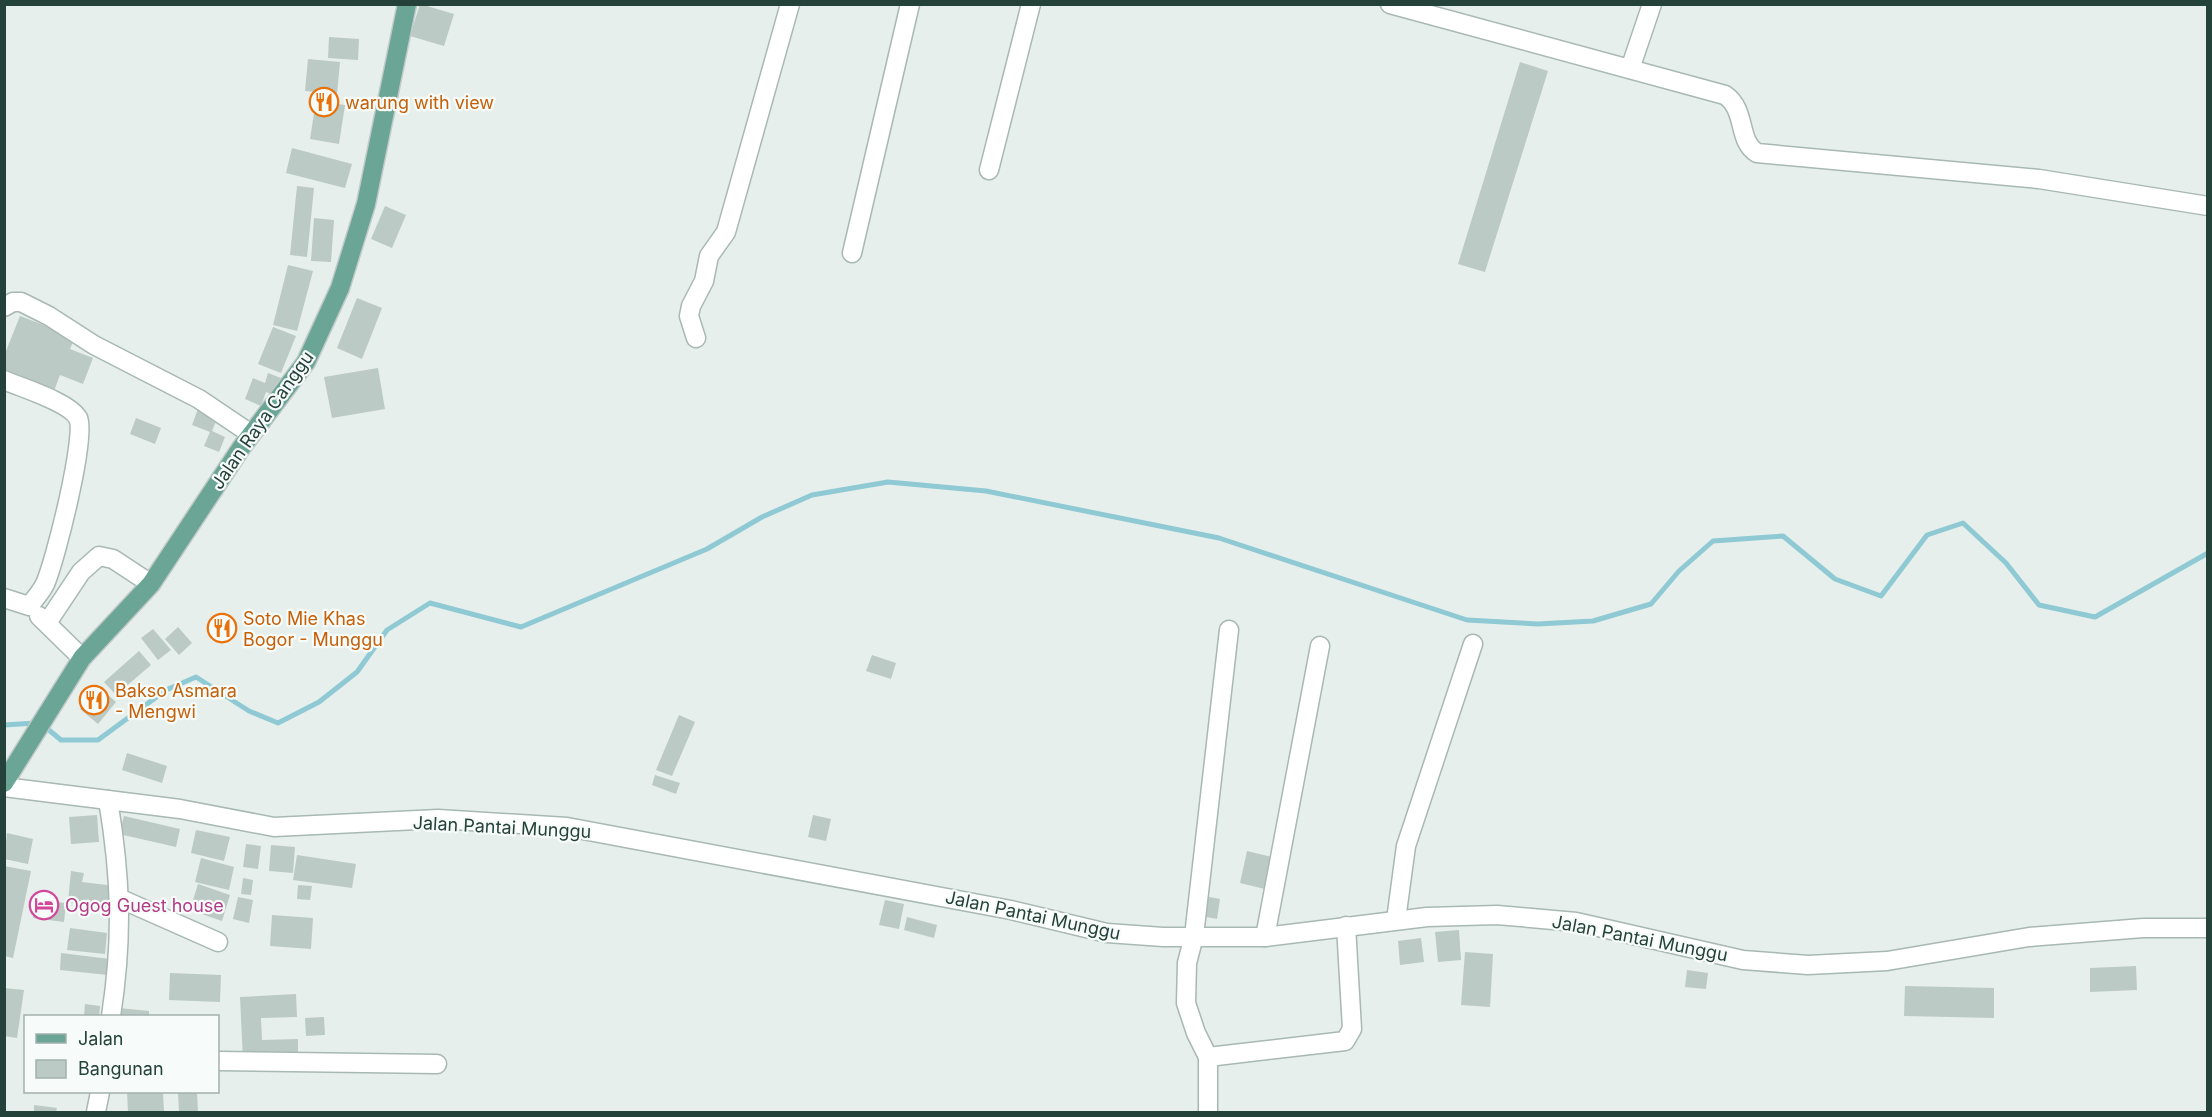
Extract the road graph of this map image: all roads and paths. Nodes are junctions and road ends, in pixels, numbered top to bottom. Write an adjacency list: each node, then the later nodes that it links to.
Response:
1 (407, 4): 14 (main road, Jalan Raya Canggu)
2 (790, 4): 12 (street)
3 (910, 4): 10 (street)
4 (1031, 4): 8 (street)
5 (1390, 4): 7 (street)
6 (1652, 4): 7 (street)
7 (1630, 69): 9 (street)
8 (989, 170)
9 (2208, 206)
10 (852, 253)
11 (4, 307): 14 (street)
12 (696, 338)
13 (4, 380): 17 (street)
14 (251, 434): 15 (main road, Jalan Raya Canggu)
15 (151, 584): 18 (street); 22 (main road, Jalan Raya Canggu)
16 (4, 598): 17 (street)
17 (30, 606): 18 (street)
18 (47, 623): 22 (street)
19 (1229, 630): 29 (street)
20 (1473, 644): 26 (street)
21 (1320, 646): 30 (street)
22 (82, 658): 23 (main road, Jalan Raya Canggu)
23 (4, 785): 24 (street, Jalan Pantai Munggu)
24 (108, 800): 25 (street); 29 (street, Jalan Pantai Munggu)
25 (121, 899): 31 (street); 32 (street)
26 (1396, 920): 27 (street, Jalan Pantai Munggu); 28 (street, Jalan Pantai Munggu)
27 (1346, 926): 30 (street, Jalan Pantai Munggu); 33 (street)
28 (2208, 928)
29 (1194, 936): 30 (street, Jalan Pantai Munggu); 33 (street)
30 (1265, 937)
31 (218, 942)
32 (111, 1015)
33 (1208, 1057): 38 (street)
34 (219, 1061): 35 (street)
35 (437, 1064)
36 (100, 1093): 37 (street)
37 (96, 1113)
38 (1208, 1113)

